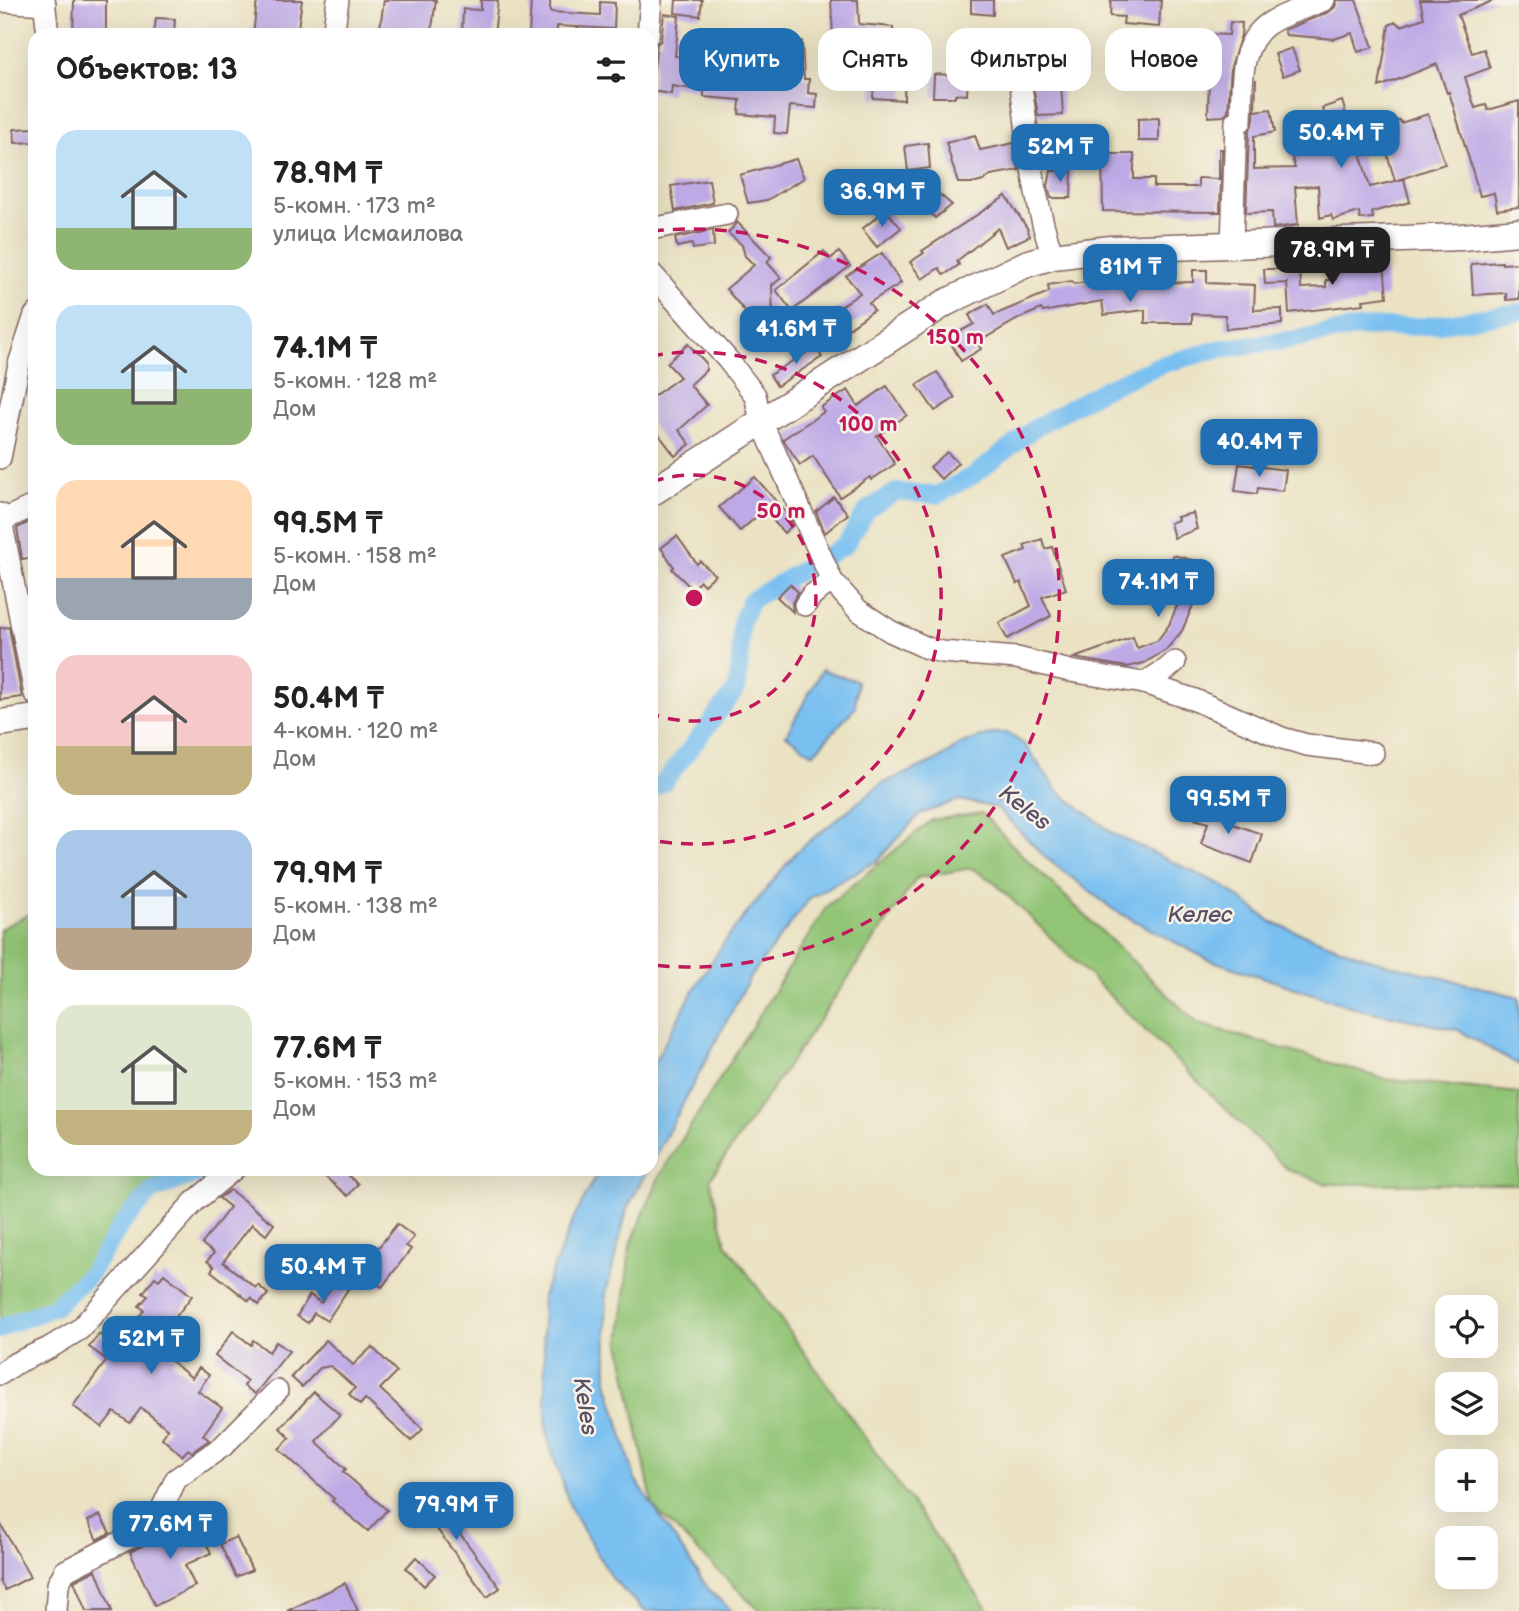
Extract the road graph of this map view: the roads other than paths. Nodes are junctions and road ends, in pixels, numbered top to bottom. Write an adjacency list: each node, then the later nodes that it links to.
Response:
1 (338, 0): 7 (street)
2 (651, 0): 8 (street)
3 (1324, 0): 13 (street)
4 (0, 1): 5 (street)
5 (44, 2): 6 (street)
6 (47, 28)
7 (334, 28)
8 (649, 28)
9 (1022, 91): 14 (street)
10 (727, 214): 11 (street)
11 (658, 228)
12 (1519, 232): 13 (main road)
13 (1232, 245): 14 (main road)
14 (1053, 256): 17 (main road)
15 (658, 281): 17 (street)
16 (28, 336): 18 (street)
17 (761, 421): 19 (main road); 22 (street)
18 (0, 458)
19 (658, 488)
20 (28, 507): 21 (street)
21 (1, 517): 24 (street)
22 (832, 581): 23 (street); 26 (street)
23 (805, 606)
24 (28, 661)
25 (1175, 662): 26 (street)
26 (1144, 683): 29 (street)
27 (28, 719): 28 (main road)
28 (0, 723)
29 (1373, 753)
30 (225, 1176): 31 (street)
31 (0, 1374)
32 (277, 1391): 33 (street)
33 (56, 1611)

